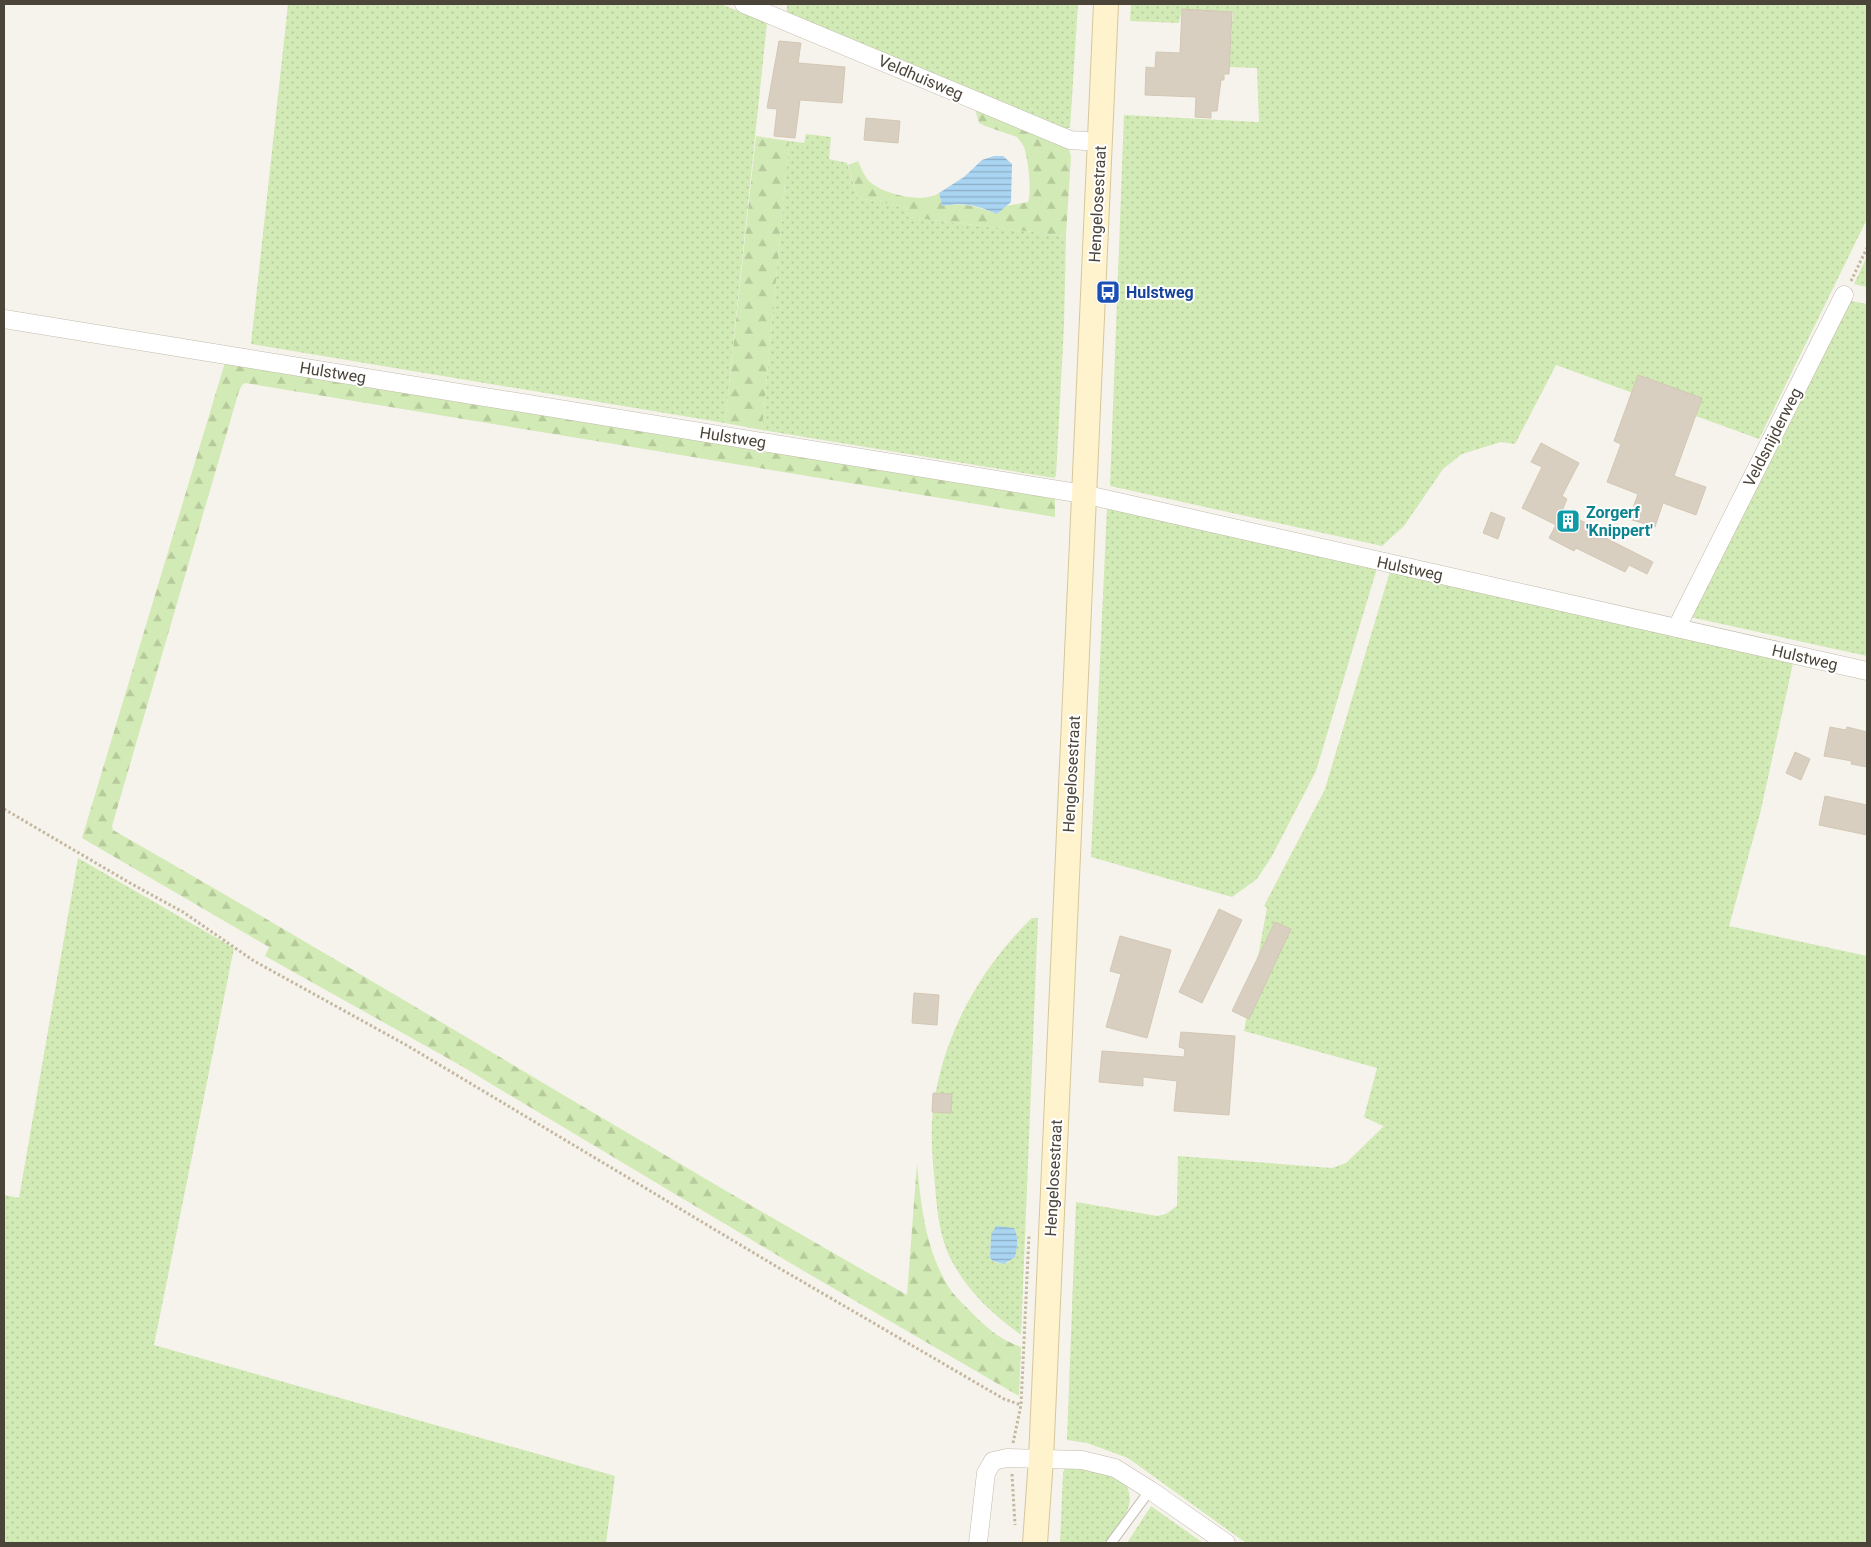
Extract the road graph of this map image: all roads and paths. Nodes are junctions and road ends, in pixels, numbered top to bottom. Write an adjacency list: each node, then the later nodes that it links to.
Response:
1 (744, 4): 3 (street, Veldhuisweg)
2 (1106, 4): 3 (main road, Hengelosestraat)
3 (1100, 142): 7 (main road, Hengelosestraat)
4 (1867, 248): 5 (path)
5 (1844, 295): 8 (street, Veldsnijderweg)
6 (4, 318): 7 (street, Hulstweg)
7 (1083, 494): 8 (street, Hulstweg); 12 (main road, Hengelosestraat)
8 (1677, 627): 9 (street, Hulstweg)
9 (1867, 671)
10 (4, 809): 11 (path)
11 (1012, 1458): 12 (street); 14 (path); 15 (street)
12 (1041, 1460): 13 (street); 16 (main road, Hengelosestraat)
13 (1150, 1490): 17 (lane); 18 (street)
14 (1015, 1526)
15 (978, 1543)
16 (1035, 1543)
17 (1111, 1543)
18 (1226, 1543)

